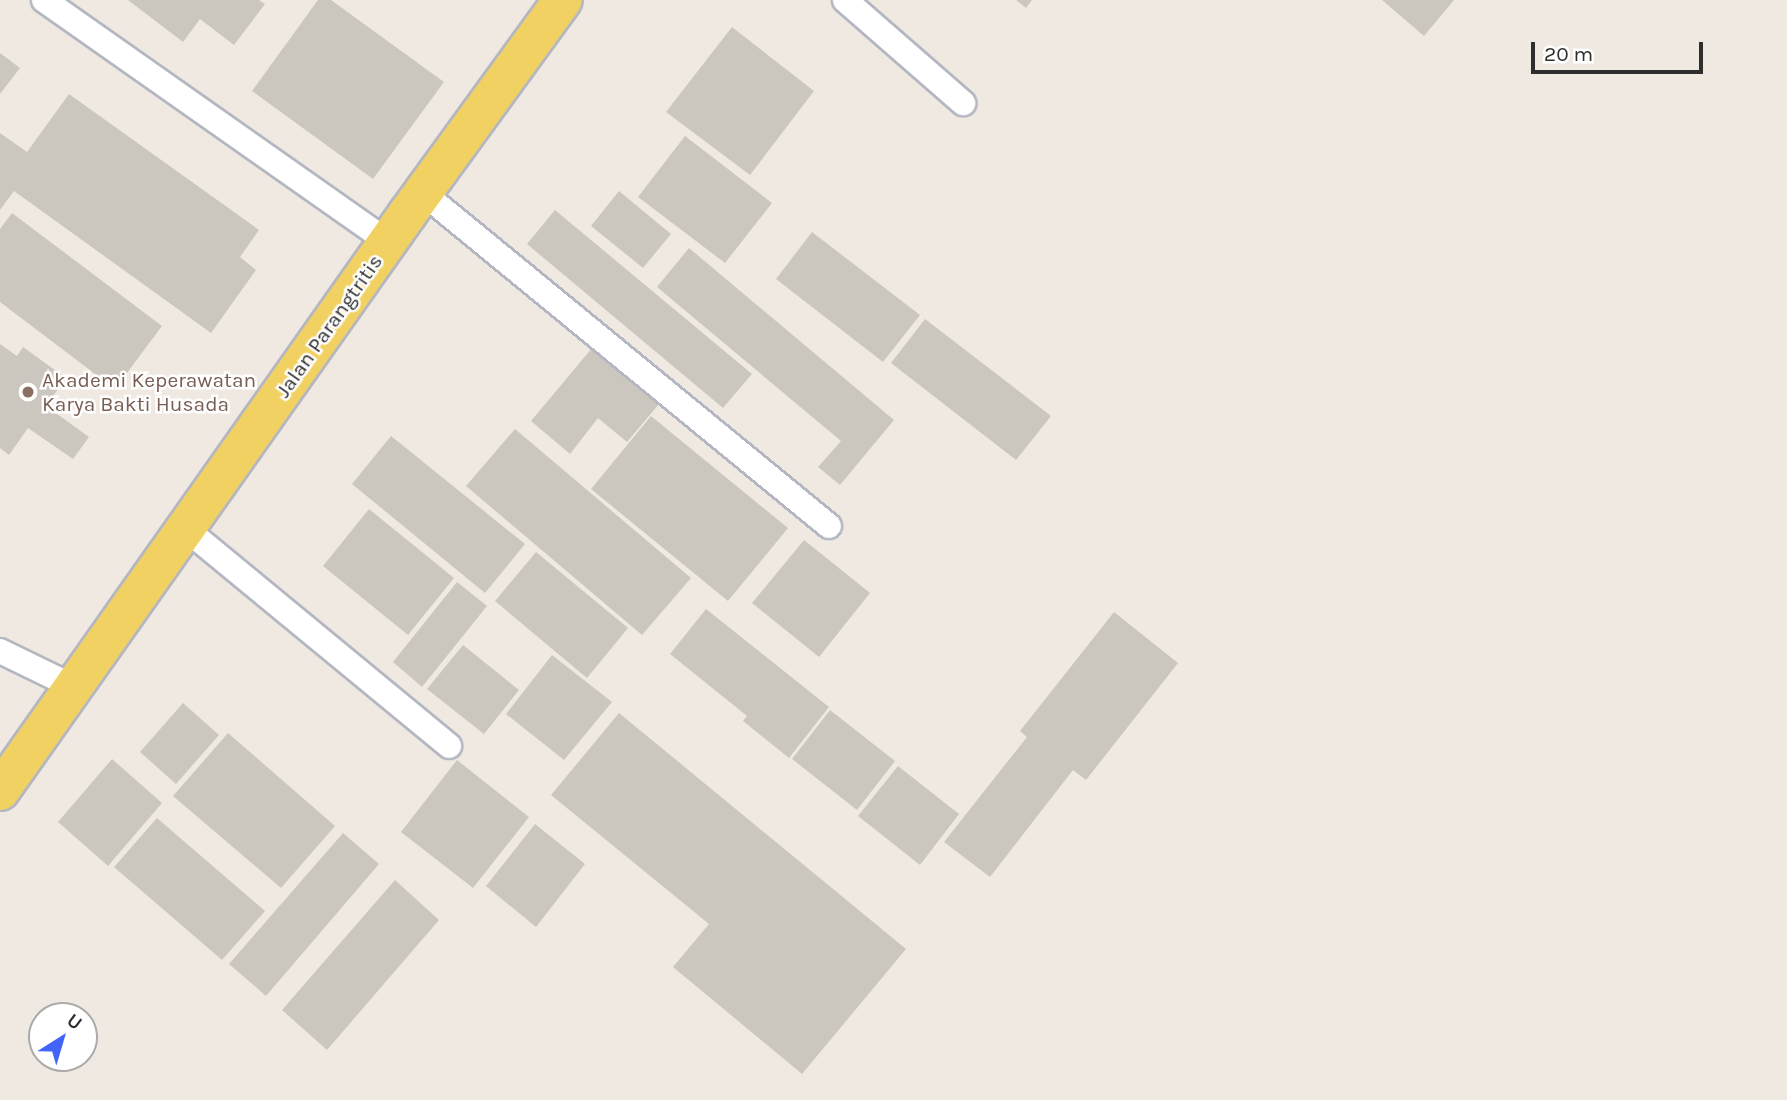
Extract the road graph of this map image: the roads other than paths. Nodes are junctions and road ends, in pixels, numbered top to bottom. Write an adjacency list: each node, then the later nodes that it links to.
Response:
1 (44, 0): 6 (lane)
2 (562, 0): 5 (main road, Jalan Parangtritis)
3 (845, 0): 4 (lane)
4 (963, 103)
5 (423, 193): 6 (main road, Jalan Parangtritis); 7 (lane)
6 (388, 242): 8 (main road, Jalan Parangtritis)
7 (830, 526)
8 (186, 529): 10 (main road, Jalan Parangtritis); 11 (lane)
9 (0, 652): 10 (lane)
10 (72, 686): 12 (main road, Jalan Parangtritis)
11 (450, 746)
12 (0, 791)

